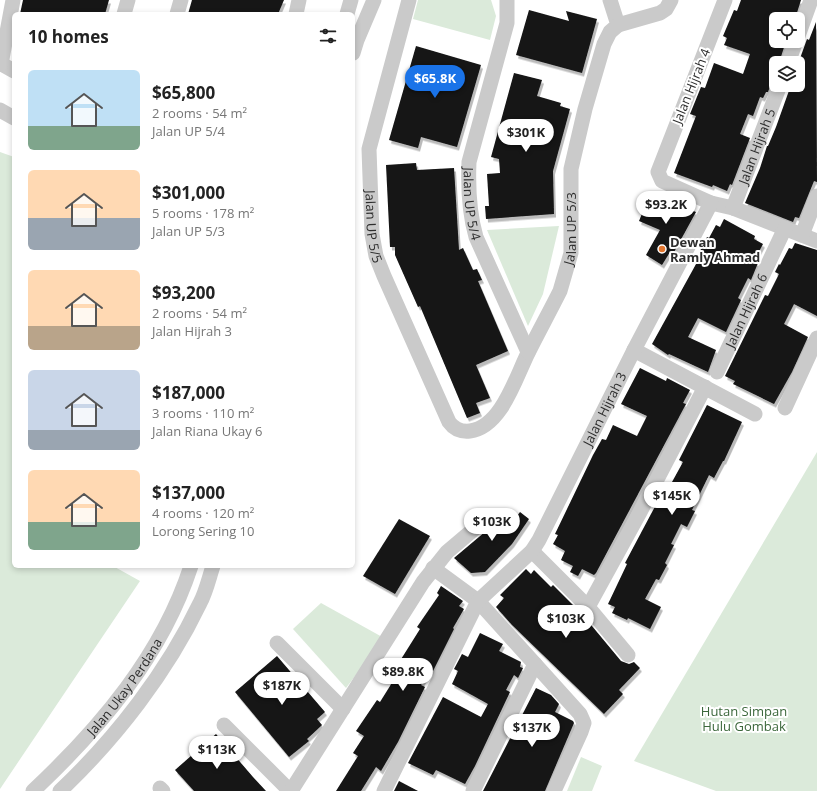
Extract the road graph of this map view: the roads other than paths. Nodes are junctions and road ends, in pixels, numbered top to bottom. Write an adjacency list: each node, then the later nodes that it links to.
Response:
1 (13, 0): 20 (street)
2 (128, 0): 13 (street)
3 (181, 0): 14 (street)
4 (300, 0): 15 (street)
5 (351, 0): 16 (street)
6 (374, 0): 19 (street)
7 (408, 0): 37 (street, Jalan UP 5/5)
8 (507, 0): 32 (street, Jalan UP 5/4)
9 (610, 0): 18 (street)
10 (671, 0): 18 (street)
11 (725, 0): 25 (street, Jalan Hijrah 4)
12 (812, 0): 17 (street)
13 (125, 12)
14 (178, 12)
15 (297, 12)
16 (348, 12)
17 (805, 18)
18 (618, 25): 32 (street, Jalan UP 5/3)
19 (355, 46)
20 (5, 66)
21 (777, 92): 26 (street, Jalan Hijrah 5)
22 (0, 110): 23 (street)
23 (12, 117)
24 (817, 196): 28 (street)
25 (711, 203): 26 (street); 31 (street, Jalan Hijrah 3)
26 (733, 208): 27 (street)
27 (785, 228): 28 (street); 33 (street, Jalan Hijrah 6)
28 (802, 235): 29 (street)
29 (817, 241)
30 (817, 338): 35 (street)
31 (634, 350): 34 (street); 39 (street, Jalan Hijrah 3)
32 (528, 352): 37 (street, Jalan UP 5/3)
33 (717, 372)
34 (705, 387): 36 (street); 44 (street)
35 (784, 408)
36 (755, 414)
37 (467, 432)
38 (486, 519): 42 (street)
39 (532, 551): 43 (street, Jalan Hijrah 3); 44 (street)
40 (190, 568): 50 (street, Jalan Ukay Perdana)
41 (212, 568): 51 (street, Jalan Ukay Perdana)
42 (433, 568): 43 (street); 48 (street)
43 (478, 601): 47 (street); 53 (street)
44 (588, 607): 46 (street)
45 (276, 643): 48 (street)
46 (628, 656)
47 (535, 664): 54 (street); 55 (street)
48 (343, 709): 52 (street)
49 (224, 725): 52 (street)
50 (33, 791)
51 (60, 791)
52 (291, 791)
53 (384, 791)
54 (474, 791)
55 (554, 791)

